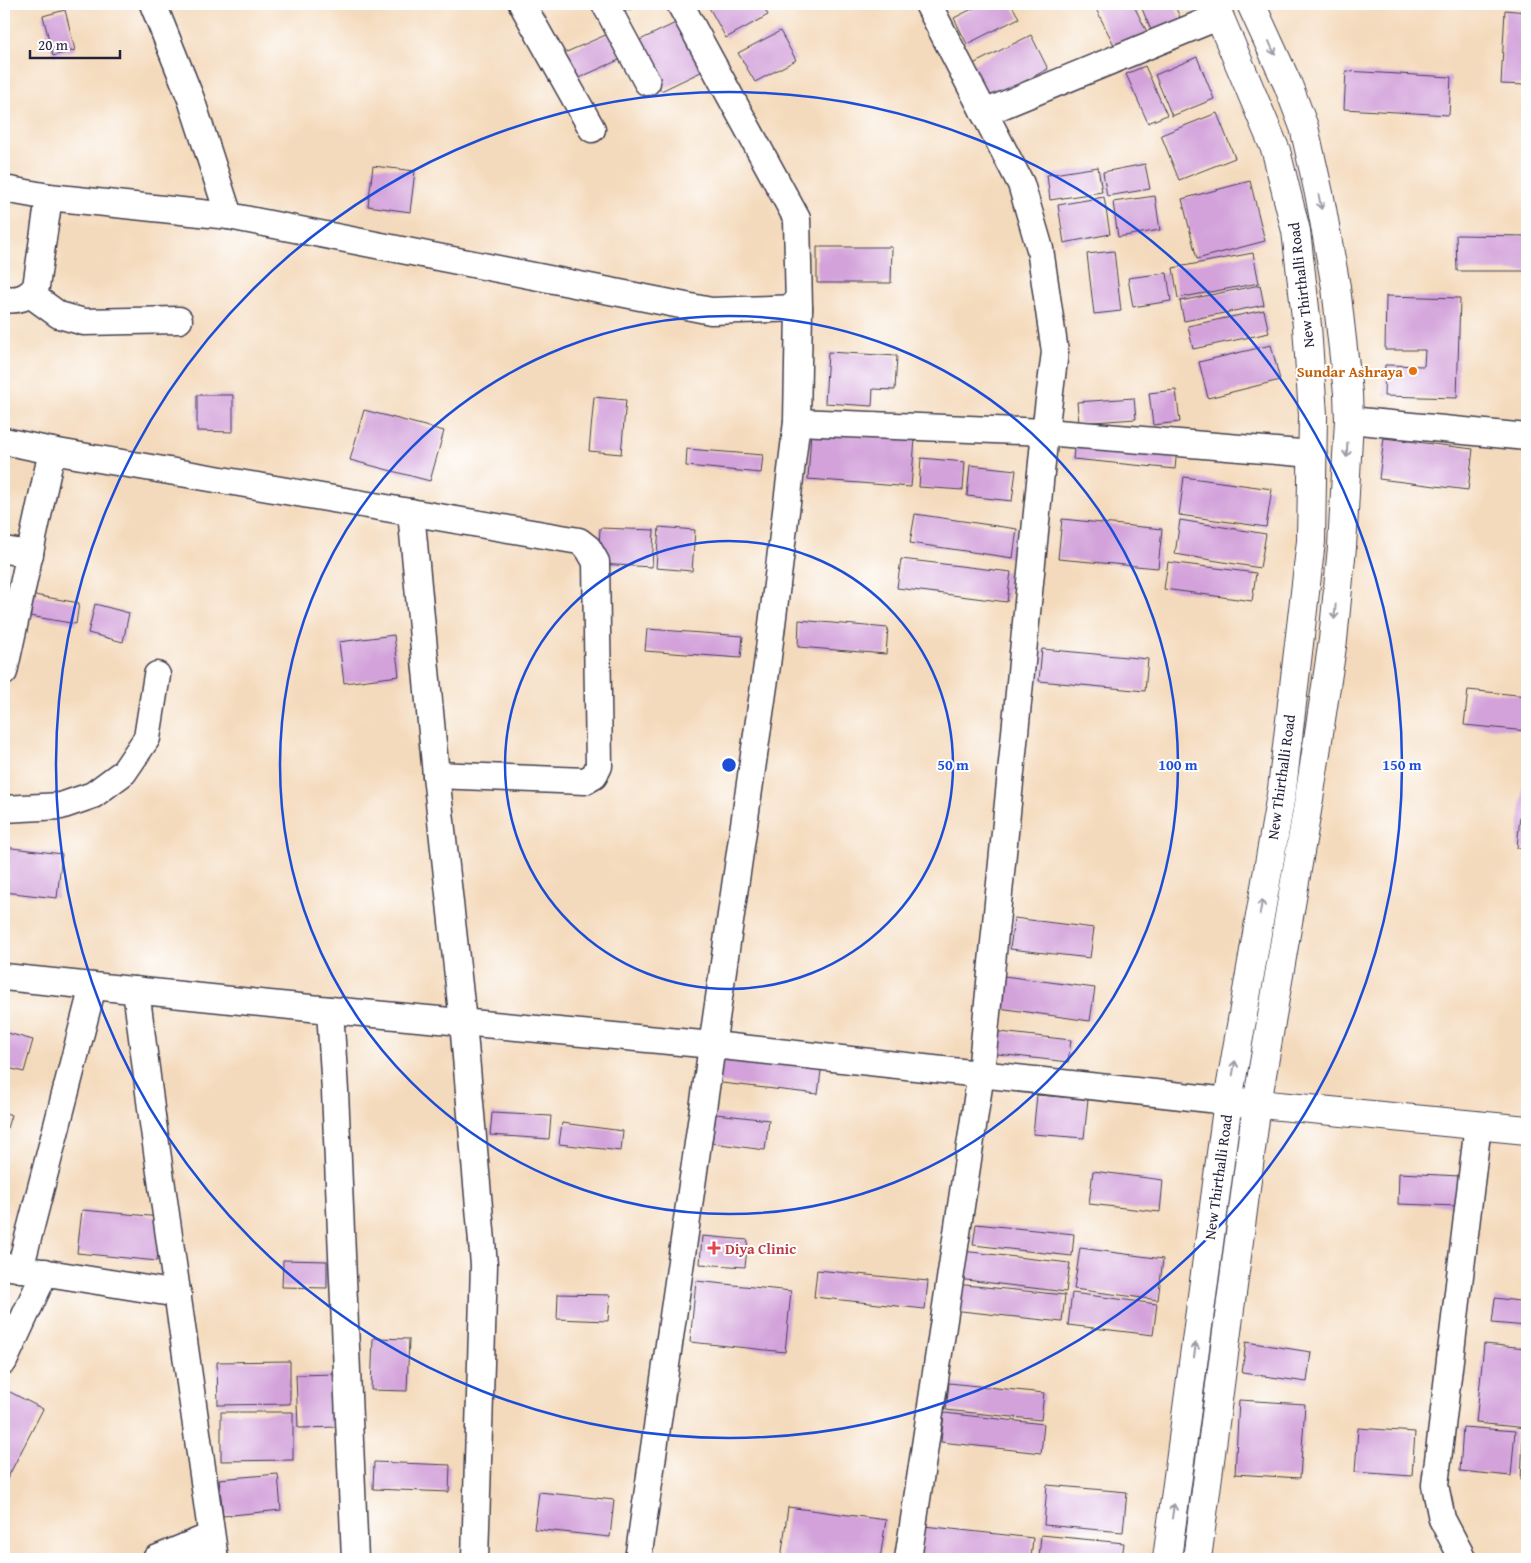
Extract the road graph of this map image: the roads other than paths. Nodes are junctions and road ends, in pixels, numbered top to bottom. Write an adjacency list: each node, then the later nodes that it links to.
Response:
1 (153, 4): 13 (street)
2 (522, 4): 10 (street)
3 (605, 4): 8 (street)
4 (680, 4): 16 (street)
5 (928, 4): 9 (street)
6 (1252, 4): 18 (main road, one-way to 18)
7 (1217, 10): 9 (street); 24 (main road, New Thirthalli Road)
8 (648, 82)
9 (984, 113): 20 (street)
10 (592, 129)
11 (4, 189): 12 (street)
12 (49, 197): 13 (street); 14 (street)
13 (229, 216): 16 (street)
14 (30, 294): 15 (street); 17 (street)
15 (4, 299)
16 (799, 308): 19 (street)
17 (179, 320)
18 (1349, 420): 21 (street); 40 (main road, one-way to 40)
19 (797, 422): 20 (street); 37 (street)
20 (1045, 432): 24 (street); 38 (street)
21 (1527, 438)
22 (4, 441): 23 (street)
23 (52, 451): 25 (street); 27 (street)
24 (1314, 454): 39 (main road, New Thirthalli Road, one-way to 24)
25 (411, 512): 30 (street); 30 (street)
26 (4, 550): 27 (street)
27 (30, 554): 28 (street)
28 (4, 672)
29 (157, 675): 31 (street)
30 (436, 775): 36 (street)
31 (4, 810)
32 (4, 977): 33 (street)
33 (93, 986): 34 (street); 43 (street)
34 (136, 990): 35 (street); 44 (street)
35 (330, 1010): 36 (street); 48 (street)
36 (463, 1022): 37 (street); 49 (street)
37 (713, 1045): 38 (street); 50 (street)
38 (982, 1073): 39 (street); 51 (street)
39 (1228, 1101): 40 (main road); 52 (main road, New Thirthalli Road, one-way to 39)
40 (1257, 1104): 41 (main road); 53 (main road)
41 (1478, 1125): 42 (main road); 54 (street)
42 (1527, 1130)
43 (23, 1269): 44 (street); 45 (street)
44 (178, 1294): 46 (street)
45 (4, 1360)
46 (213, 1548): 47 (street)
47 (156, 1559)
48 (356, 1559)
49 (475, 1559)
50 (638, 1559)
51 (908, 1559)
52 (1167, 1559)
53 (1197, 1559)
54 (1463, 1559)

